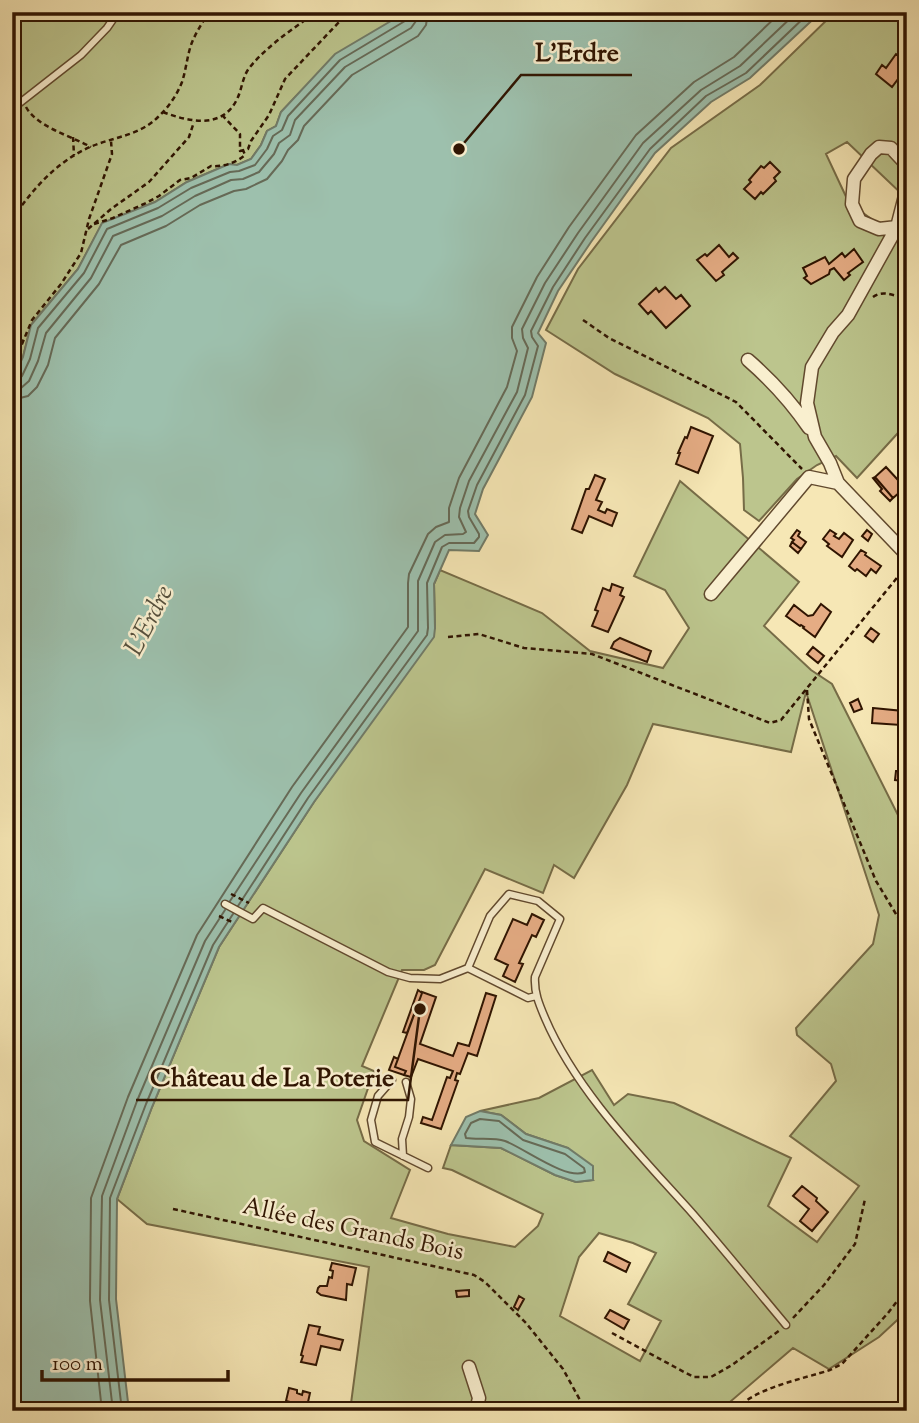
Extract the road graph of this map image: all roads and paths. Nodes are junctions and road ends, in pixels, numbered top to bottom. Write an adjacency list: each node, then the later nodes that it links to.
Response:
1 (118, 12): 5 (lane)
2 (209, 12): 7 (path)
3 (316, 12): 8 (path)
4 (345, 12): 13 (path)
5 (23, 102): 6 (lane); 10 (path)
6 (12, 109)
7 (163, 113): 9 (path); 11 (path)
8 (222, 115): 9 (path); 13 (path)
9 (194, 122): 18 (path)
10 (73, 137): 12 (path); 14 (path)
11 (111, 139): 12 (path); 20 (path)
12 (91, 146): 14 (path)
13 (243, 150): 18 (path)
14 (74, 155): 17 (path)
15 (907, 169): 19 (street)
16 (907, 188): 19 (street)
17 (12, 219)
18 (94, 224): 20 (path)
19 (897, 227): 28 (street)
20 (88, 229): 25 (path)
21 (907, 298): 22 (path)
22 (867, 301)
23 (583, 320): 29 (path)
24 (12, 333): 25 (path)
25 (22, 341): 27 (path)
26 (748, 360): 28 (street)
27 (12, 368)
28 (815, 437): 30 (street)
29 (809, 477): 30 (street); 33 (street)
30 (838, 483): 31 (street)
31 (906, 551)
32 (907, 565): 35 (path)
33 (711, 594)
34 (448, 637): 35 (path)
35 (807, 690): 41 (path)
36 (230, 894): 37 (path)
37 (249, 903)
38 (225, 904): 42 (lane)
39 (219, 916): 40 (path)
40 (234, 923)
41 (907, 927)
42 (468, 968): 43 (lane); 43 (lane)
43 (536, 996): 51 (lane)
44 (392, 1080): 46 (lane)
45 (405, 1082): 46 (lane)
46 (403, 1156): 47 (lane)
47 (428, 1168)
48 (865, 1199): 51 (path)
49 (173, 1209): 55 (path, Allée des Grands Bois)
50 (907, 1288): 56 (path)
51 (786, 1325): 52 (path)
52 (612, 1334)
53 (469, 1367): 54 (street)
54 (476, 1411)
55 (586, 1411)
56 (735, 1411)

